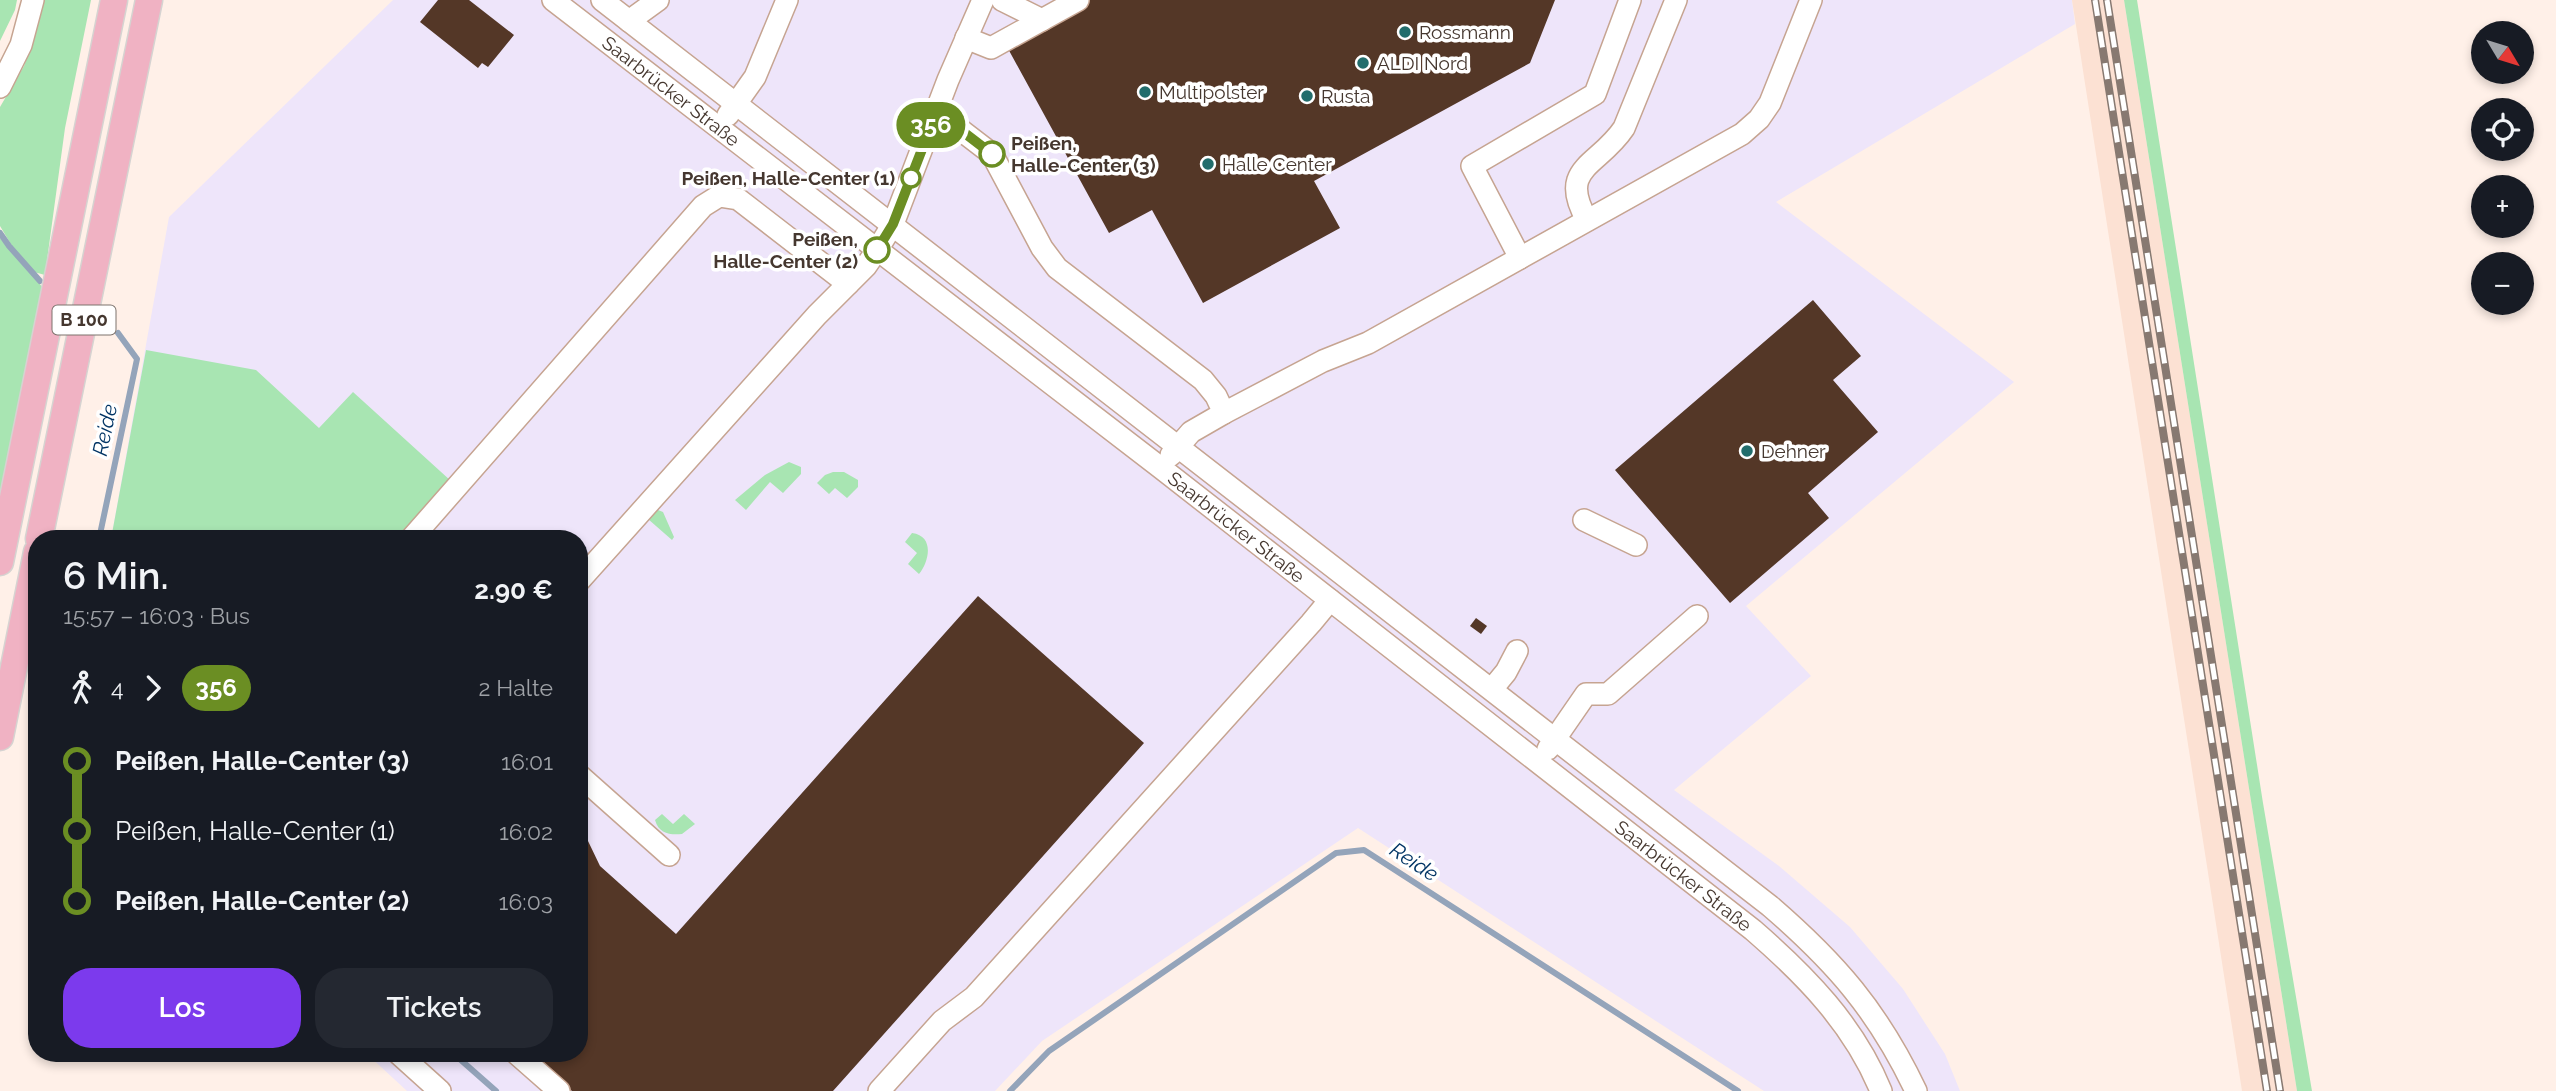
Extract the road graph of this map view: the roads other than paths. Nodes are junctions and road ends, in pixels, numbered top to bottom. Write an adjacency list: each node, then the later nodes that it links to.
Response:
1 (33, 0): 17 (street)
2 (114, 0): 35 (main road, B 100)
3 (149, 0): 32 (main road, B 100)
4 (553, 0): 20 (street, Saarbrücker Straße)
5 (602, 0): 15 (street, Saarbrücker Straße)
6 (657, 0): 15 (street)
7 (787, 0): 18 (street)
8 (983, 0): 16 (street)
9 (1002, 0): 14 (street)
10 (1078, 0): 14 (street)
11 (1630, 0): 26 (street)
12 (1676, 0): 23 (street)
13 (1811, 0): 22 (street)
14 (1042, 20): 16 (street)
15 (629, 21): 18 (street, Saarbrücker Straße)
16 (966, 38): 19 (street)
17 (0, 87)
18 (737, 104): 20 (street); 24 (street, Saarbrücker Straße)
19 (933, 121): 24 (street); 28 (street)
20 (718, 128): 25 (street, Saarbrücker Straße)
21 (1674, 150): 22 (street)
22 (1667, 181): 23 (street)
23 (1587, 220): 26 (street)
24 (893, 224): 25 (street); 29 (street, Saarbrücker Straße)
25 (877, 250): 27 (street); 30 (street, Saarbrücker Straße)
26 (1520, 258): 28 (street)
27 (848, 284): 33 (street); 36 (street)
28 (1224, 413): 29 (street)
29 (1179, 446): 30 (street); 41 (street, Saarbrücker Straße)
30 (1161, 468): 38 (street, Saarbrücker Straße)
31 (1584, 520): 34 (street)
32 (41, 530)
33 (419, 530)
34 (1636, 545)
35 (0, 562)
36 (588, 572)
37 (28, 597): 42 (main road)
38 (1330, 600): 44 (street, Saarbrücker Straße); 51 (street)
39 (1696, 616): 43 (street)
40 (1517, 651): 41 (street)
41 (1492, 690): 43 (street, Saarbrücker Straße)
42 (0, 737)
43 (1555, 739): 44 (street); 53 (street, Saarbrücker Straße)
44 (1538, 762): 52 (street, Saarbrücker Straße)
45 (588, 783): 46 (street)
46 (669, 855)
47 (408, 1062): 49 (street)
48 (526, 1062): 50 (street)
49 (440, 1091)
50 (559, 1091)
51 (879, 1091)
52 (1881, 1091)
53 (1916, 1091)

